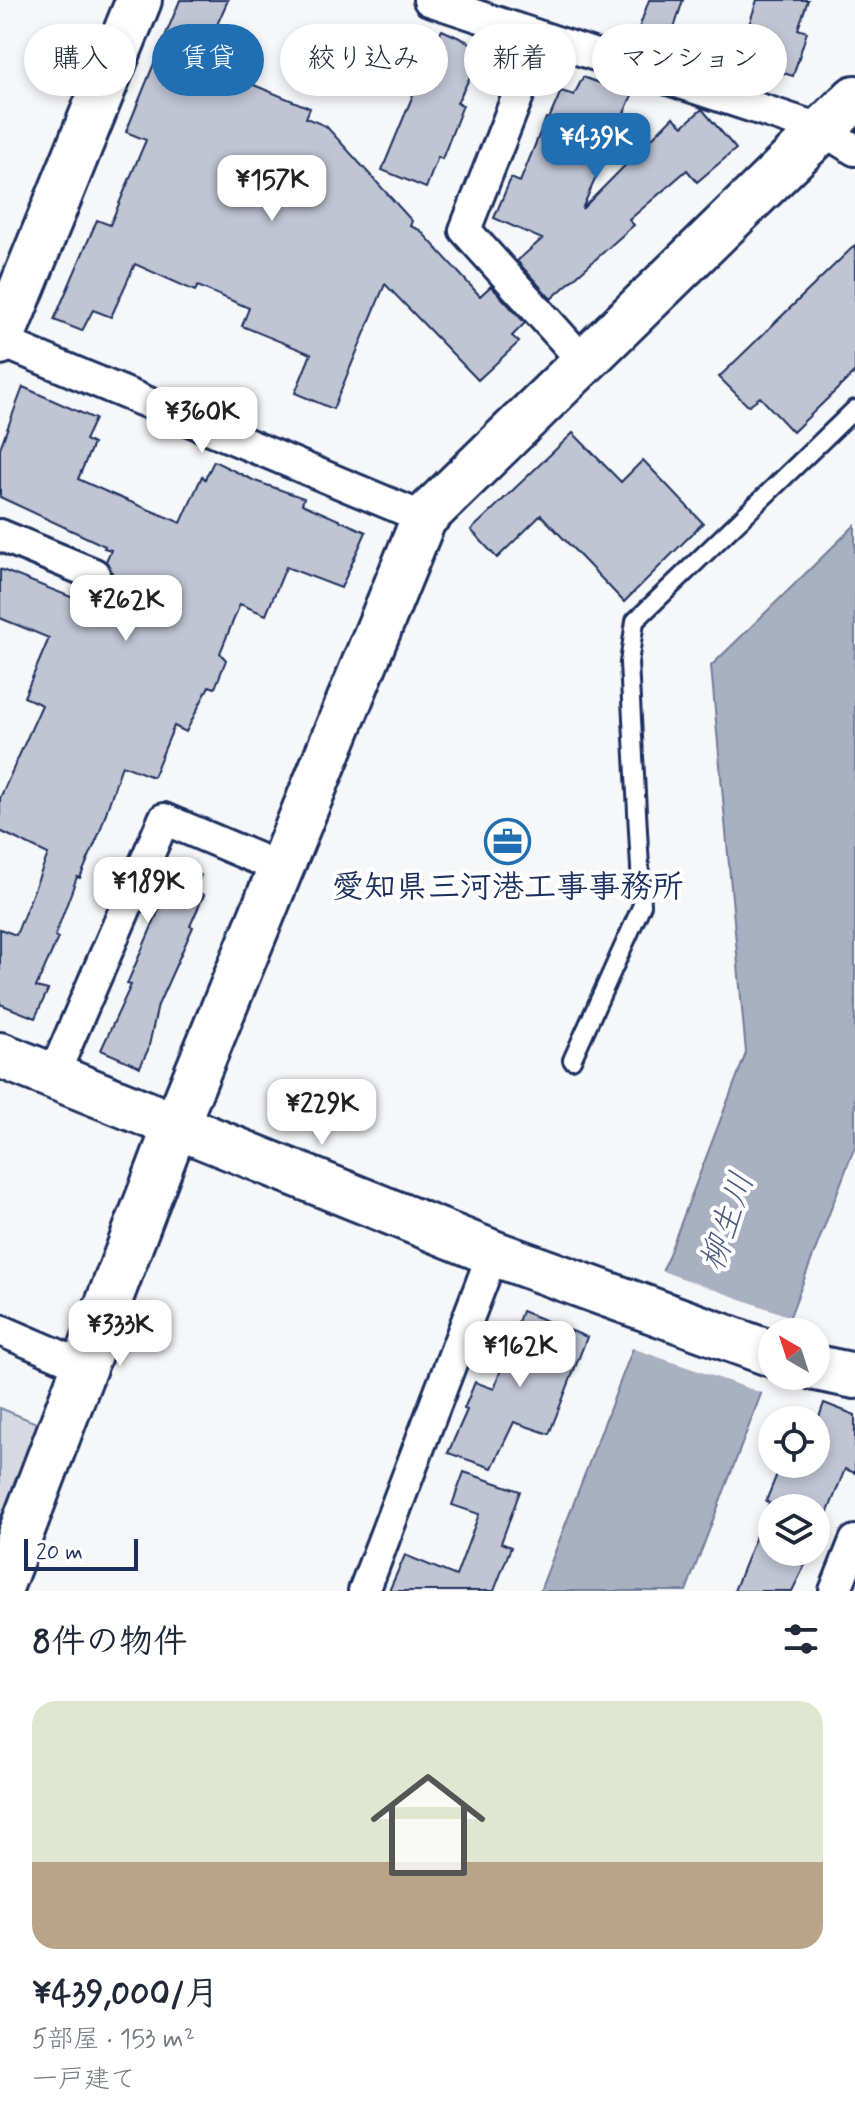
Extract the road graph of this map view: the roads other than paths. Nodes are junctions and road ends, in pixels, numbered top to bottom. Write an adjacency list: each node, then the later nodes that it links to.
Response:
1 (139, 0): 8 (street)
2 (429, 0): 3 (street)
3 (502, 24)
4 (576, 49): 7 (street)
5 (518, 96): 9 (street)
6 (855, 98): 7 (street)
7 (839, 140): 9 (street)
8 (0, 341): 11 (street)
9 (584, 362): 11 (street)
10 (855, 409): 16 (lane)
11 (424, 518): 14 (street)
12 (0, 535): 13 (street)
13 (94, 574)
14 (280, 868): 17 (street); 18 (street)
15 (0, 1055): 17 (street)
16 (572, 1060)
17 (53, 1076): 18 (street)
18 (176, 1125): 19 (street); 22 (street)
19 (493, 1253): 21 (street); 27 (street)
20 (0, 1330): 22 (street)
21 (758, 1349)
22 (84, 1366): 26 (street)
23 (830, 1371): 24 (street)
24 (855, 1376)
25 (855, 1541): 28 (street)
26 (0, 1588)
27 (364, 1591)
28 (835, 1591)

